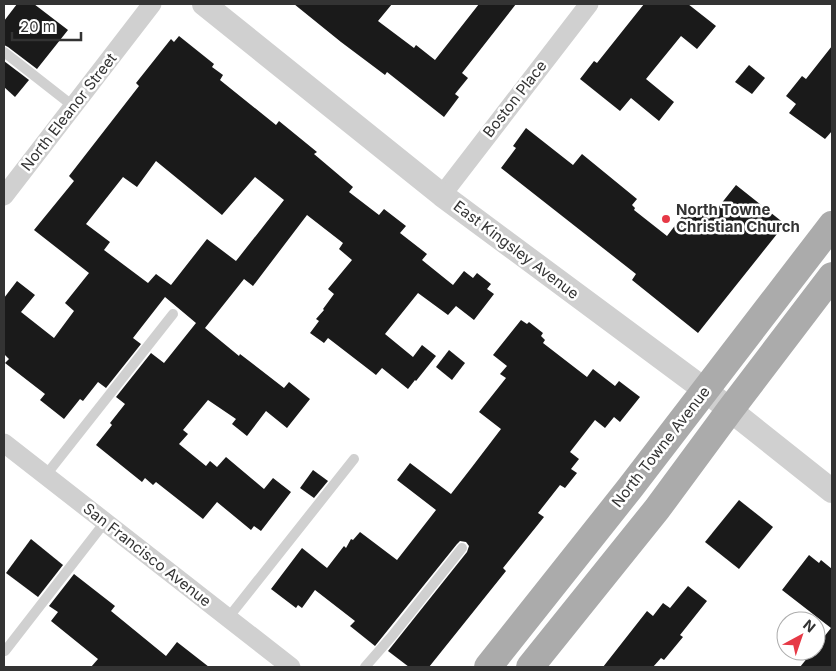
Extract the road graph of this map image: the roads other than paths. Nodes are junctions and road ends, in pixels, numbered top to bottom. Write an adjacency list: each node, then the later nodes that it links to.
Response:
1 (152, 4): 5 (street, North Eleanor Street)
2 (204, 4): 6 (street, East Kingsley Avenue)
3 (589, 4): 6 (street, Boston Place)
4 (4, 52): 5 (lane)
5 (73, 106): 7 (street, North Eleanor Street)
6 (442, 195): 11 (street, East Kingsley Avenue)
7 (4, 196)
8 (832, 225): 11 (main road, North Towne Avenue)
9 (832, 276): 12 (main road, North Towne Avenue)
10 (173, 314): 15 (lane)
11 (704, 390): 12 (street, East Kingsley Avenue); 23 (main road, North Towne Avenue)
12 (730, 410): 16 (street, East Kingsley Avenue); 24 (main road, North Towne Avenue)
13 (4, 443): 15 (street, San Francisco Avenue)
14 (354, 459): 19 (lane)
15 (46, 475): 17 (street, San Francisco Avenue)
16 (832, 491)
17 (106, 522): 19 (street, San Francisco Avenue); 20 (lane)
18 (462, 548): 22 (lane)
19 (228, 618): 21 (street, San Francisco Avenue)
20 (5, 651)
21 (291, 667)
22 (365, 667)
23 (488, 667)
24 (530, 667)

